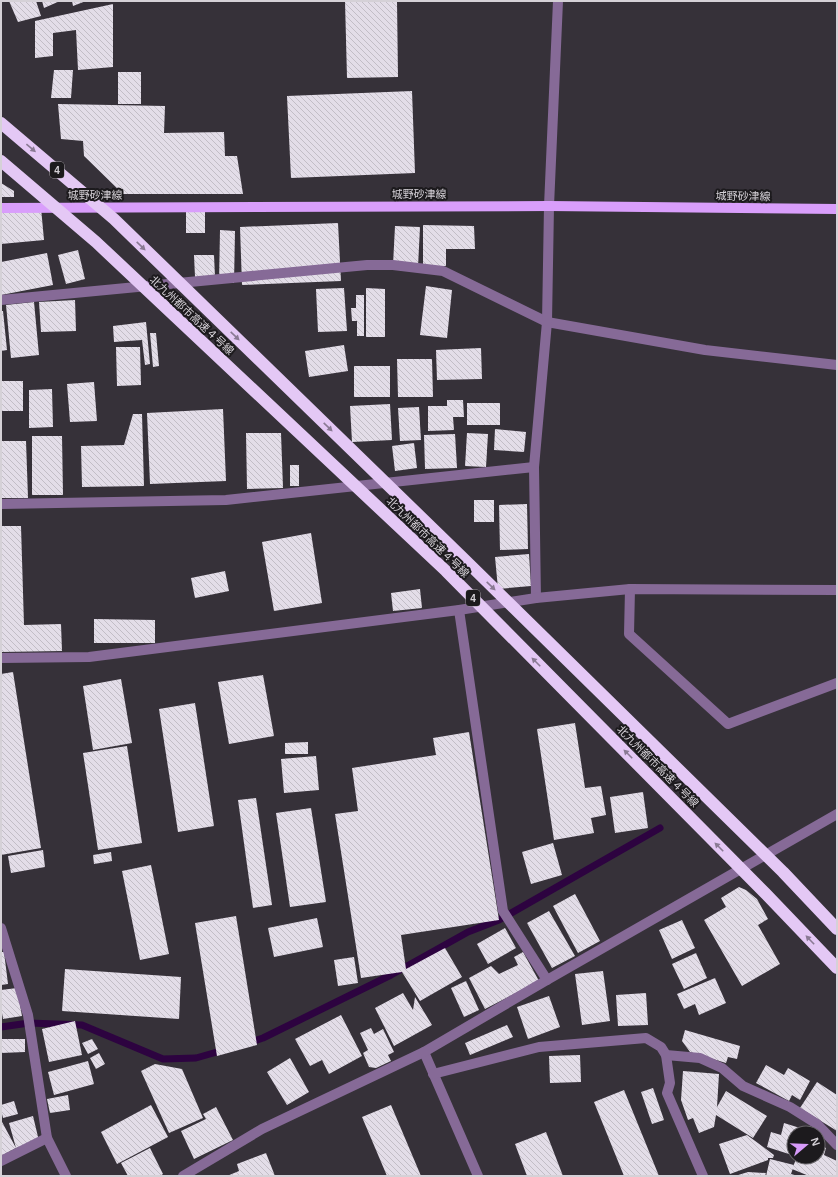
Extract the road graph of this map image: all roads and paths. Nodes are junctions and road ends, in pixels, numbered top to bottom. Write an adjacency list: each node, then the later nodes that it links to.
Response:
1 (558, 1): 4 (street)
2 (1, 122): 20 (highway, 北九州都市高速４号線 / 4, one-way to 20, bridge)
3 (1, 161): 21 (highway, 北九州都市高速４号線 / 4, one-way to 3, bridge)
4 (549, 206): 5 (main road, 城野砂津線); 6 (main road, 城野砂津線); 8 (street)
5 (1, 208)
6 (837, 209)
7 (1, 300): 8 (street)
8 (547, 322): 9 (street); 10 (street)
9 (837, 366)
10 (534, 467): 11 (street); 14 (street)
11 (1, 504)
12 (630, 589): 13 (street); 14 (street); 17 (street)
13 (837, 590)
14 (536, 598): 15 (street)
15 (459, 610): 16 (street); 22 (street)
16 (1, 658)
17 (837, 683)
18 (837, 814): 22 (street)
19 (1, 928): 26 (street)
20 (837, 929)
21 (837, 968)
22 (547, 980): 23 (street)
23 (424, 1052): 25 (street); 30 (street)
24 (666, 1055): 25 (street); 27 (street); 32 (street)
25 (433, 1074): 31 (street)
26 (47, 1138): 28 (street); 29 (street)
27 (837, 1145)
28 (1, 1161)
29 (66, 1176)
30 (183, 1176)
31 (478, 1176)
32 (703, 1176)

